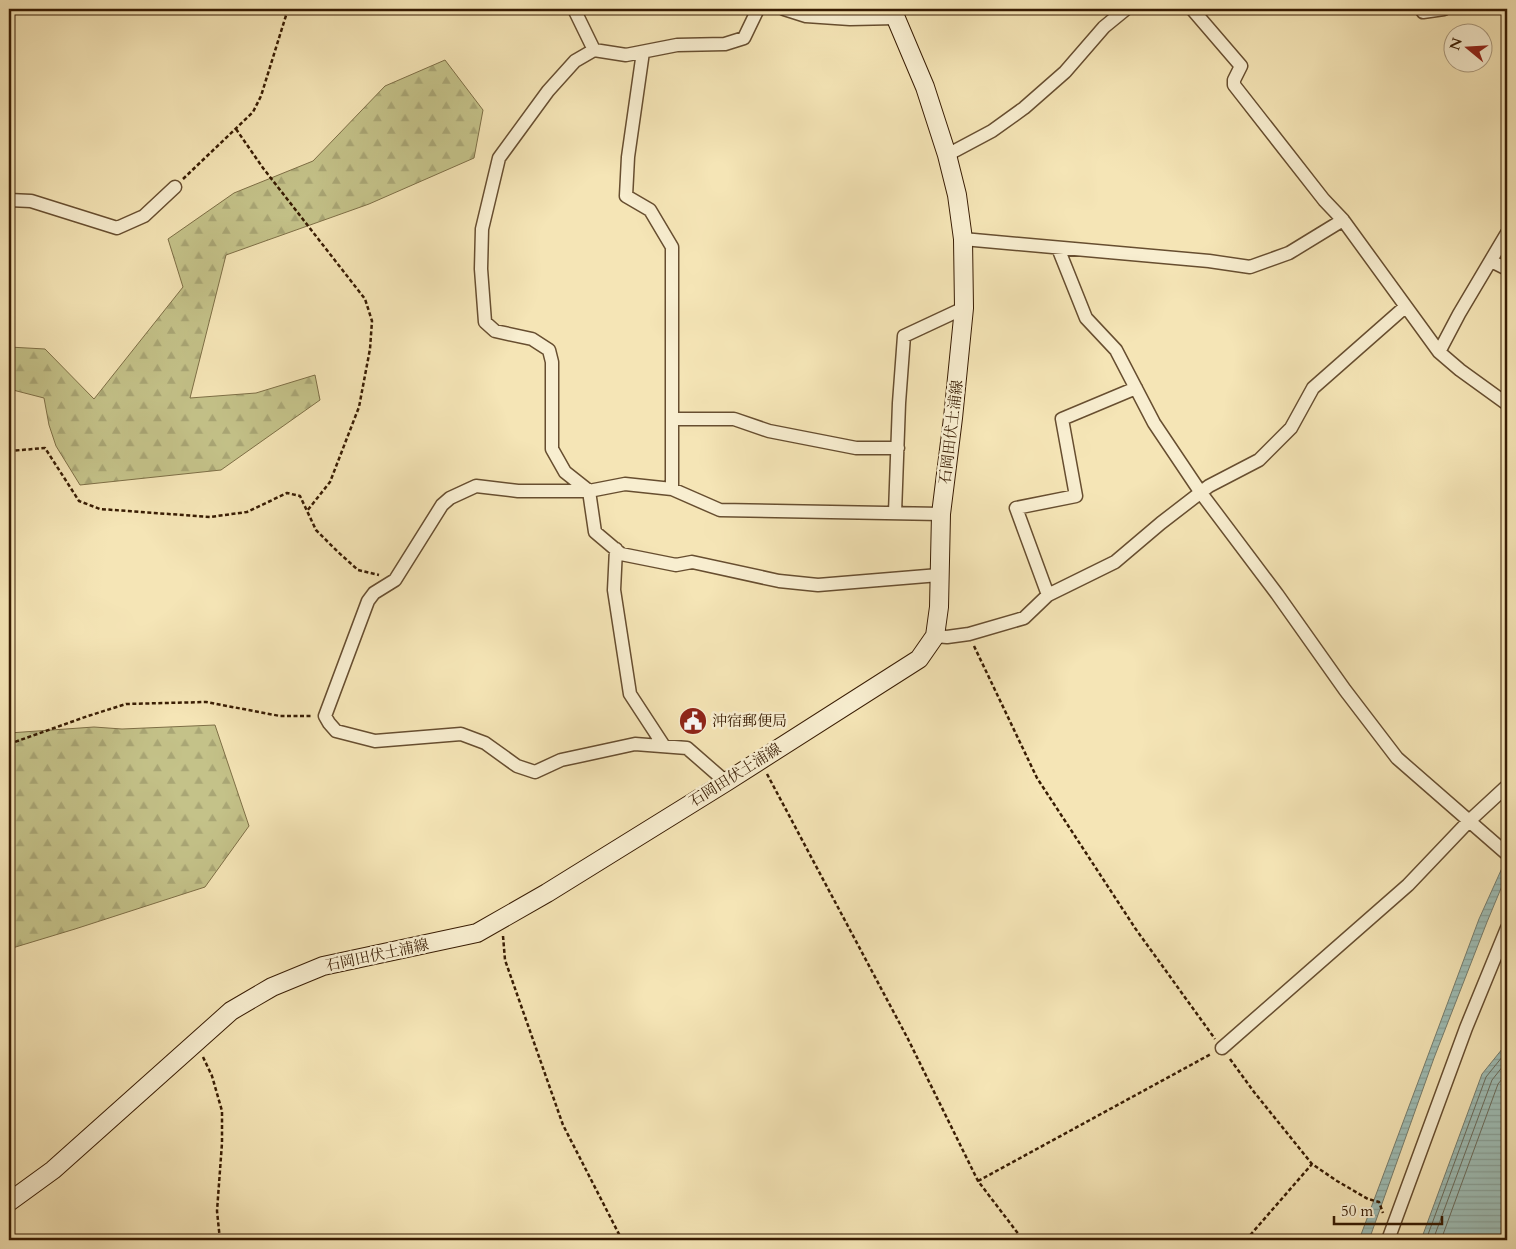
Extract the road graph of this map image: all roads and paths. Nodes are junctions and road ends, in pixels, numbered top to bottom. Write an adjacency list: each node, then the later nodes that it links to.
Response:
1 (288, 9): 12 (path)
2 (574, 9): 10 (street)
3 (758, 9): 11 (street)
4 (784, 9): 9 (street)
5 (1126, 9): 13 (street)
6 (1192, 9): 16 (street)
7 (1421, 9): 8 (street)
8 (1444, 9)
9 (894, 14): 13 (main road, 石岡田伏土浦線)
10 (594, 50): 11 (street); 31 (street)
11 (643, 52): 27 (street)
12 (236, 129): 14 (path); 33 (path)
13 (947, 155): 18 (main road, 石岡田伏土浦線)
14 (175, 187): 15 (street)
15 (9, 200)
16 (1343, 220): 19 (street); 22 (street)
17 (1507, 233): 20 (street)
18 (963, 239): 19 (street); 23 (main road, 石岡田伏土浦線)
19 (1058, 248): 25 (street)
20 (1491, 261): 21 (street); 24 (street)
21 (1507, 269)
22 (1406, 307): 24 (street); 32 (street)
23 (964, 308): 28 (street); 35 (main road, 石岡田伏土浦線)
24 (1439, 352): 26 (street)
25 (1136, 388): 32 (street); 39 (street)
26 (1507, 404)
27 (672, 419): 28 (street); 30 (street)
28 (898, 448): 34 (street)
29 (9, 451): 33 (path)
30 (672, 489): 31 (street); 34 (street)
31 (589, 491): 36 (street); 38 (street)
32 (1201, 493): 39 (street); 48 (street)
33 (307, 511): 38 (path)
34 (895, 513): 35 (street)
35 (941, 514): 37 (main road, 石岡田伏土浦線)
36 (616, 549): 37 (street); 44 (street)
37 (939, 575): 41 (main road, 石岡田伏土浦線)
38 (395, 580): 42 (street)
39 (1048, 595): 40 (street)
40 (969, 634): 41 (street); 53 (path)
41 (934, 636): 45 (main road, 石岡田伏土浦線)
42 (325, 716): 43 (path); 44 (street)
43 (9, 744)
44 (664, 746): 46 (street)
45 (760, 760): 46 (main road, 石岡田伏土浦線); 55 (path)
46 (726, 782): 50 (main road, 石岡田伏土浦線)
47 (1507, 786): 48 (street)
48 (1468, 822): 49 (street); 53 (street)
49 (1506, 853)
50 (502, 919): 52 (main road, 石岡田伏土浦線); 59 (path)
51 (1507, 928): 57 (street)
52 (196, 1042): 56 (main road, 石岡田伏土浦線); 58 (path)
53 (1222, 1048): 54 (path); 55 (path)
54 (1312, 1164): 57 (path); 61 (path)
55 (978, 1181): 60 (path)
56 (9, 1202)
57 (1390, 1237)
58 (220, 1240)
59 (622, 1240)
60 (1024, 1240)
61 (1246, 1240)

